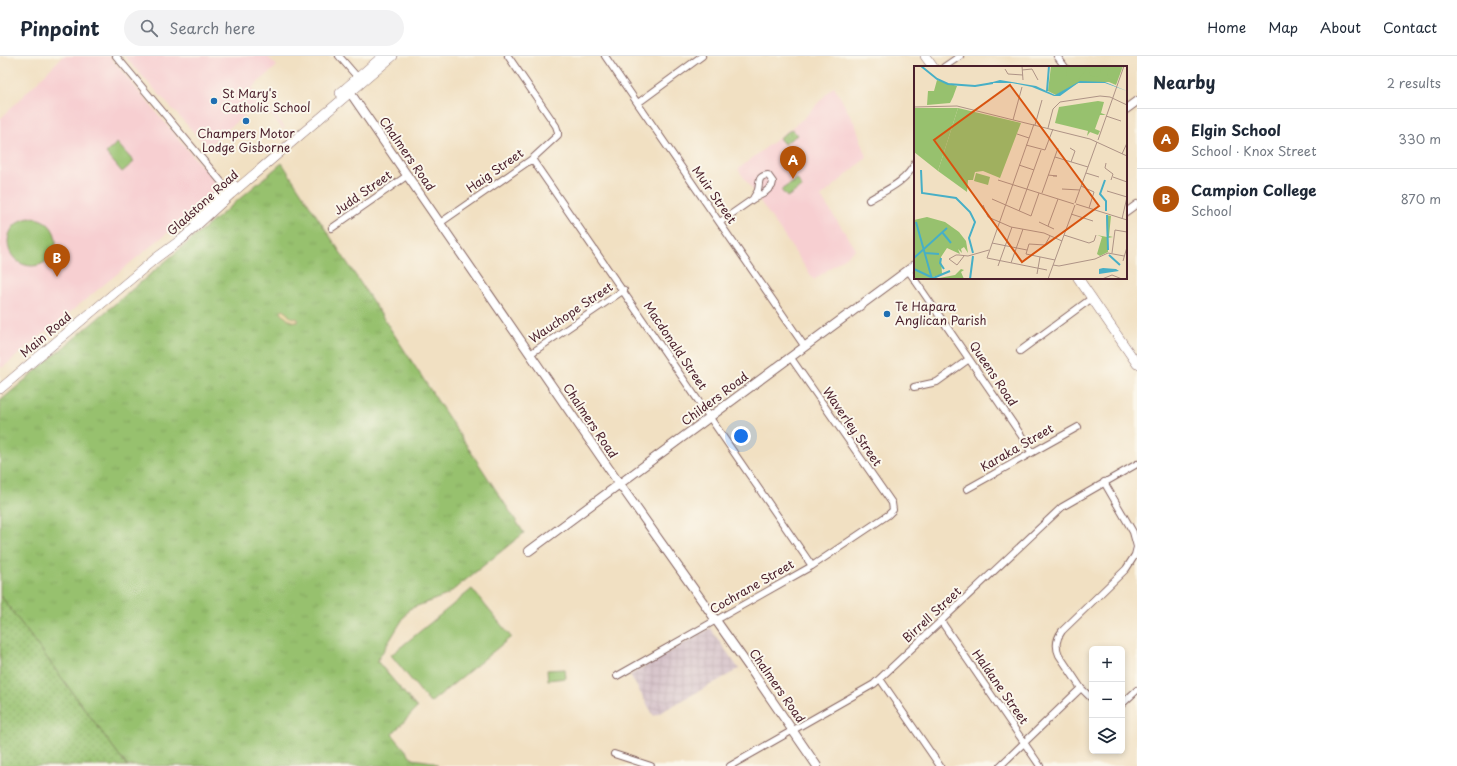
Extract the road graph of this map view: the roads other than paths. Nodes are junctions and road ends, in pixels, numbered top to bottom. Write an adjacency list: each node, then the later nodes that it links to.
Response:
1 (116, 56): 22 (street)
2 (339, 56): 14 (street)
3 (383, 56): 14 (main road, Gladstone Road)
4 (393, 56): 14 (main road, Gladstone Road)
5 (508, 56): 19 (street, Haig Street)
6 (605, 56): 17 (street, Muir Street)
7 (702, 56): 17 (street)
8 (925, 56): 11 (main road)
9 (960, 56): 12 (street)
10 (1057, 56): 13 (street)
11 (932, 66)
12 (945, 66)
13 (1064, 66)
14 (360, 80): 15 (main road, Gladstone Road)
15 (348, 90): 21 (street, Chalmers Road); 22 (main road, Gladstone Road)
16 (1137, 100): 18 (street)
17 (638, 103): 27 (street, Muir Street)
18 (1127, 108)
19 (532, 159): 28 (street, Haig Street); 33 (street, Macdonald Street)
20 (914, 165): 24 (street)
21 (408, 175): 28 (street, Chalmers Road); 29 (street, Judd Street)
22 (229, 191): 35 (main road, Gladstone Road)
23 (753, 199): 27 (street)
24 (869, 200)
25 (1137, 204): 26 (street)
26 (1127, 211)
27 (720, 222): 36 (street, Muir Street)
28 (440, 223): 38 (street, Chalmers Road)
29 (332, 228)
30 (912, 268): 36 (street, Childers Road)
31 (919, 279): 40 (street, Queens Road)
32 (1079, 279): 34 (main road)
33 (624, 290): 38 (street, Wauchope Street); 44 (street, Macdonald Street)
34 (1092, 298): 37 (street); 41 (main road)
35 (107, 300): 43 (main road, Main Road)
36 (805, 347): 39 (street, Childers Road)
37 (1020, 351)
38 (530, 354): 49 (street, Chalmers Road)
39 (791, 358): 44 (street, Childers Road); 51 (street, Waverley Street)
40 (970, 359): 42 (street); 46 (street, Queens Road)
41 (1137, 364)
42 (914, 387)
43 (0, 389)
44 (710, 417): 49 (street, Childers Road); 53 (street, Macdonald Street)
45 (1078, 427): 46 (street, Karaka Street)
46 (1031, 452): 50 (street, Karaka Street)
47 (1137, 464): 48 (street, Birrell Street)
48 (1104, 482): 55 (street, Birrell Street); 58 (street)
49 (620, 485): 52 (street, Childers Road); 54 (street, Chalmers Road)
50 (967, 489)
51 (893, 510): 53 (street, Cochrane Street)
52 (529, 551)
53 (812, 566): 54 (street, Cochrane Street)
54 (716, 620): 56 (street, Cochrane Street); 62 (street, Chalmers Road)
55 (941, 621): 57 (street, Birrell Street); 63 (street, Haldane Street)
56 (617, 676)
57 (880, 679): 62 (street, Birrell Street); 68 (street)
58 (1081, 688): 60 (street); 63 (street)
59 (1137, 690): 61 (street)
60 (1089, 696)
61 (1125, 701)
62 (793, 731): 66 (street, Birrell Street); 67 (street, Chalmers Road)
63 (1024, 742): 69 (street); 70 (street, Haldane Street)
64 (614, 754): 65 (street)
65 (651, 766)
66 (730, 766)
67 (817, 766)
68 (940, 766)
69 (1000, 766)
70 (1040, 766)

